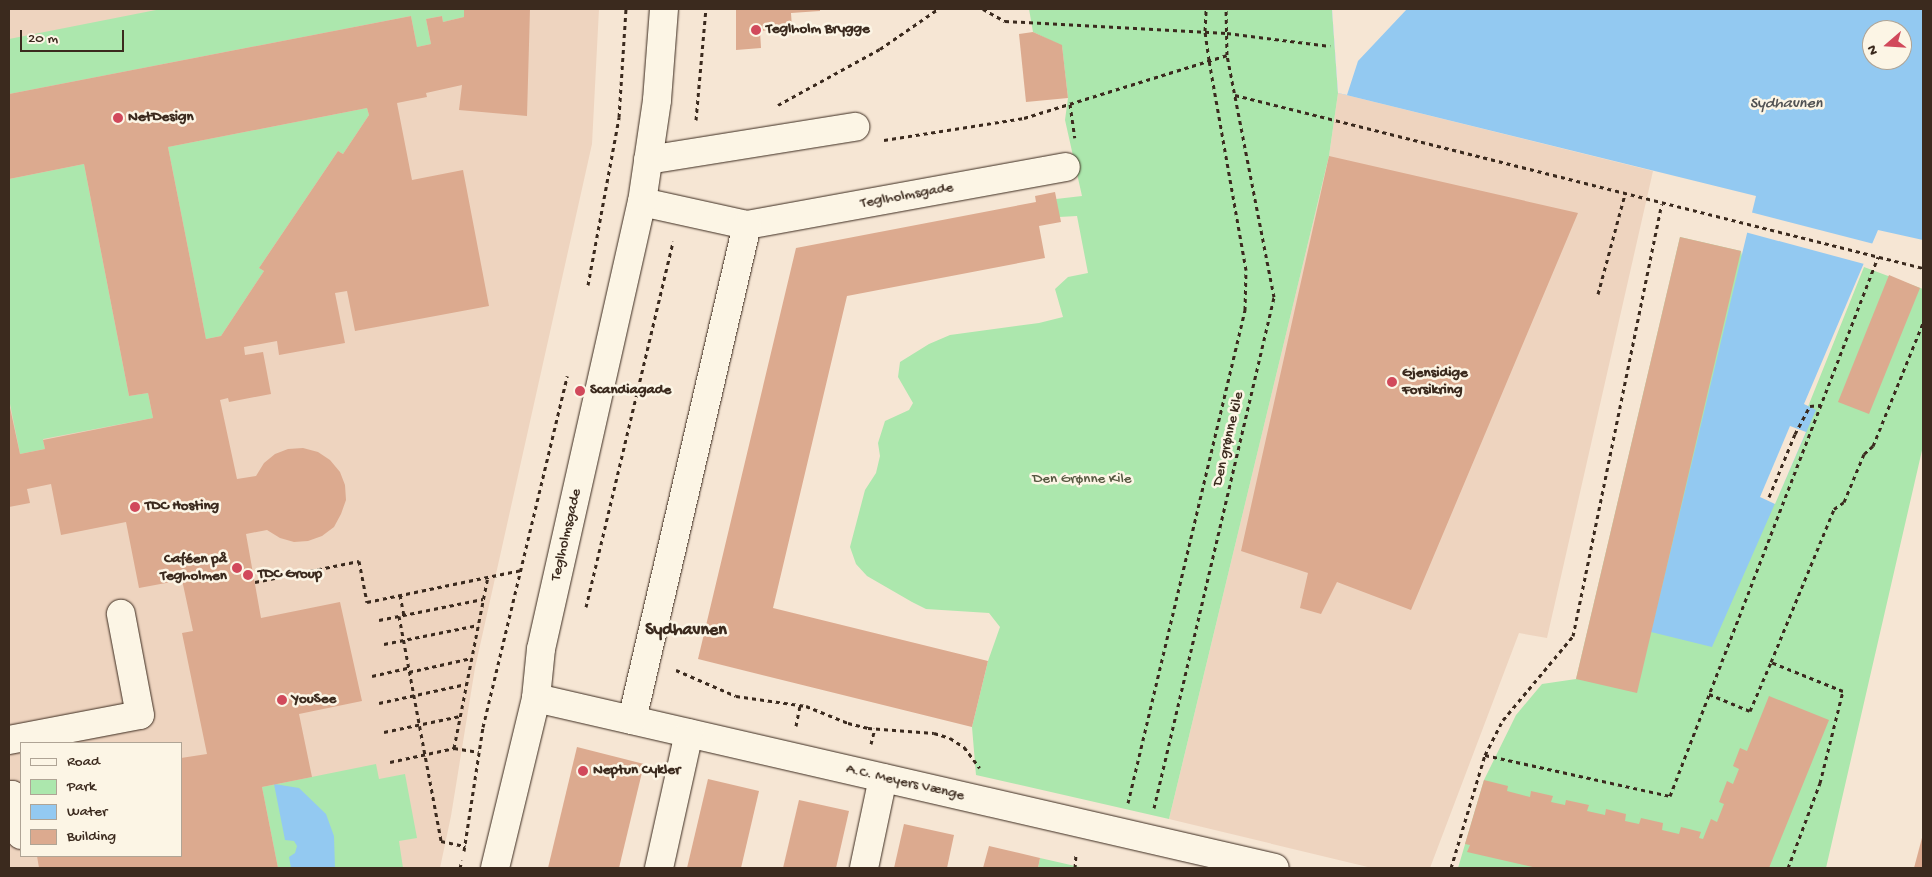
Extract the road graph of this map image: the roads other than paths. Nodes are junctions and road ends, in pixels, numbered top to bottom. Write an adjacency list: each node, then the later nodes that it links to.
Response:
1 (664, 9): 3 (street, Teglholmsgade)
2 (855, 127): 3 (street)
3 (648, 160): 5 (street, Teglholmsgade)
4 (1066, 167): 6 (street, Teglholmsgade)
5 (642, 202): 6 (street, Teglholmsgade); 8 (street, Teglholmsgade)
6 (747, 224): 9 (street)
7 (121, 614): 11 (street)
8 (536, 698): 9 (street, A.C. Meyers Vænge); 15 (street, Teglholmsgade)
9 (632, 720): 10 (street, A.C. Meyers Vænge)
10 (688, 733): 12 (street, A.C. Meyers Vænge); 16 (street)
11 (9, 740)
12 (883, 778): 17 (street); 18 (street, A.C. Meyers Vænge)
13 (9, 795): 14 (street)
14 (20, 830)
15 (495, 868)
16 (658, 868)
17 (864, 868)
18 (1275, 868)

